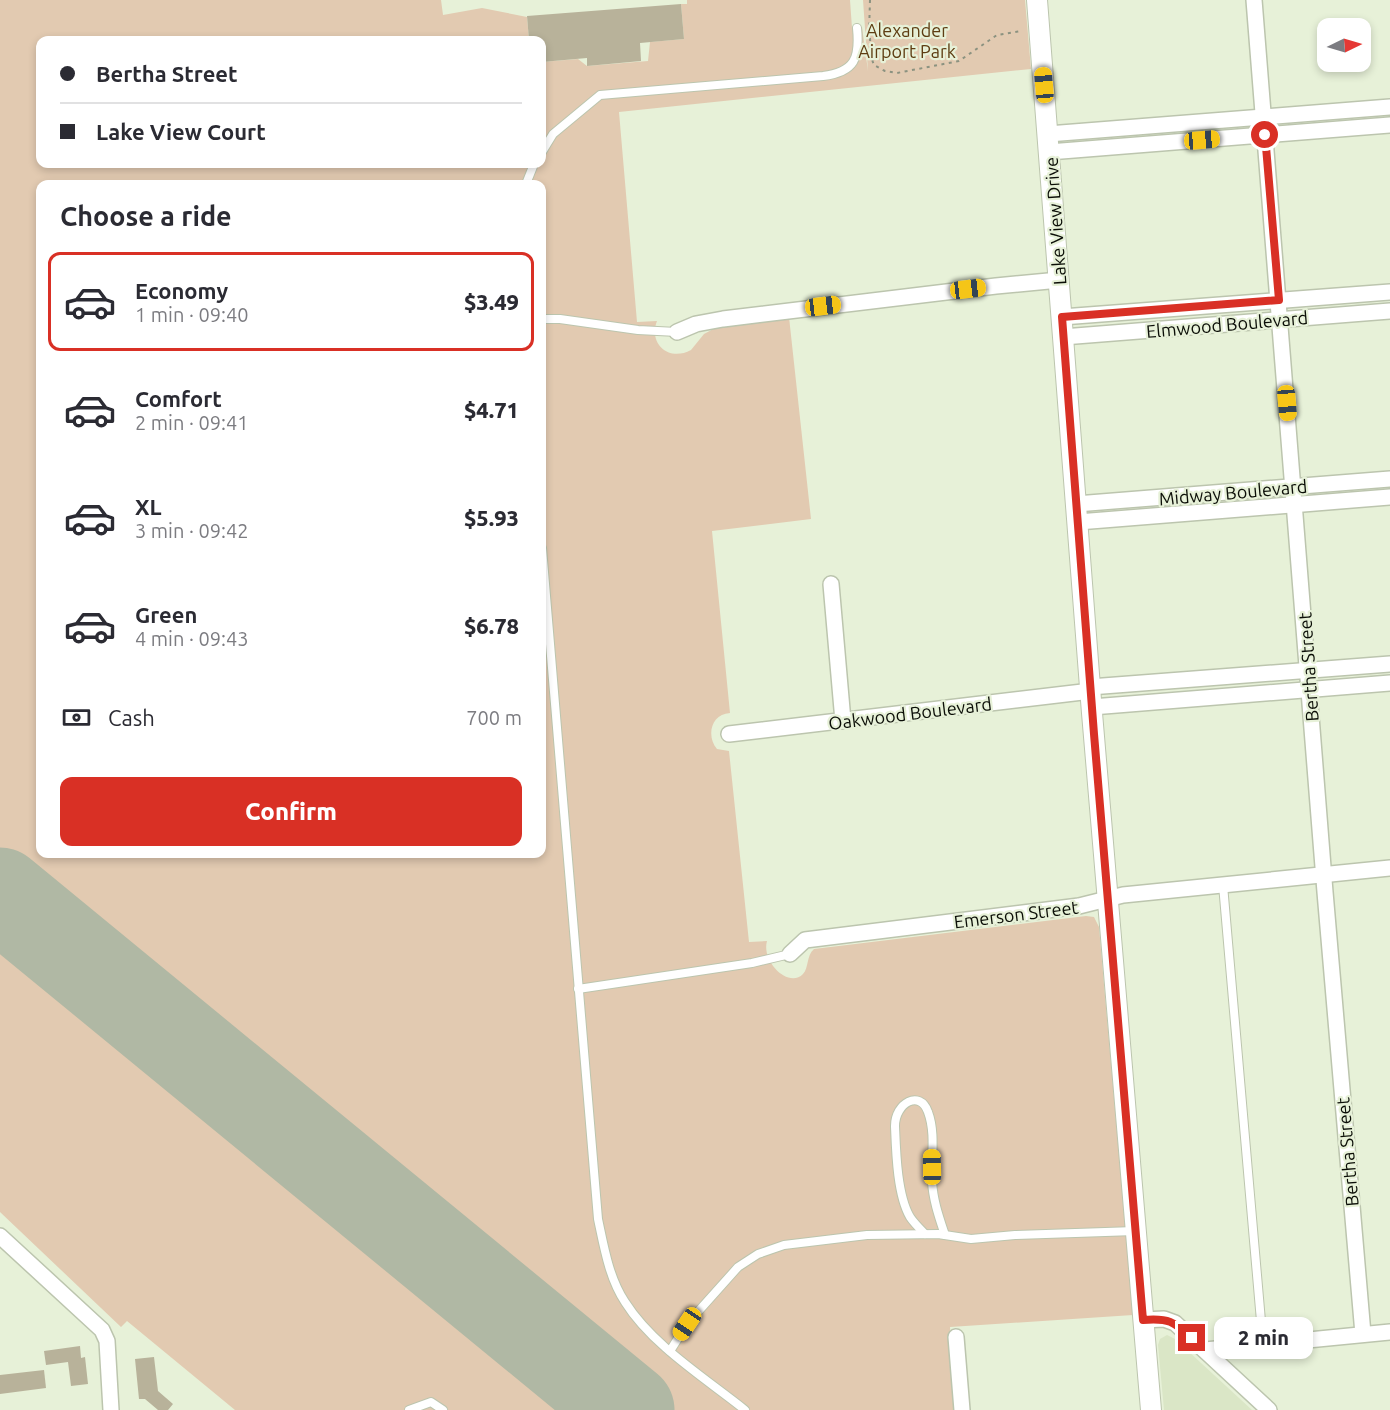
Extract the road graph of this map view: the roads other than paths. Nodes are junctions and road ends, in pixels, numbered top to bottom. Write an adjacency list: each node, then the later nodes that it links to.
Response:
1 (1036, 0): 8 (street, Lake View Drive)
2 (1254, 0): 5 (street, Bertha Street)
3 (857, 28): 9 (lane)
4 (1390, 108): 5 (street)
5 (1264, 117): 7 (street, Bertha Street); 8 (street)
6 (1390, 125): 7 (street)
7 (1265, 135): 8 (street); 12 (street, Bertha Street)
8 (1049, 143): 10 (street, Lake View Drive)
9 (546, 145)
10 (1059, 280): 14 (street, Lake View Drive); 17 (street)
11 (1390, 292): 12 (street, Elmwood Boulevard)
12 (1279, 300): 14 (street, Elmwood Boulevard); 16 (street, Bertha Street)
13 (1390, 311): 16 (street, Elmwood Boulevard)
14 (1062, 317): 18 (street, Lake View Drive)
15 (546, 319): 17 (lane)
16 (1280, 320): 18 (street, Elmwood Boulevard); 20 (street, Bertha Street)
17 (677, 332)
18 (1063, 338): 23 (street, Lake View Drive)
19 (1390, 479): 20 (street, Midway Boulevard)
20 (1294, 487): 22 (street, Bertha Street); 23 (street, Midway Boulevard)
21 (1390, 497): 22 (street, Midway Boulevard)
22 (1295, 505): 23 (street, Midway Boulevard); 27 (street, Bertha Street)
23 (1077, 513): 30 (street, Lake View Drive)
24 (831, 584): 31 (street)
25 (546, 597): 38 (lane)
26 (1390, 664): 27 (street, Oakwood Boulevard)
27 (1309, 670): 29 (street, Bertha Street); 30 (street, Oakwood Boulevard)
28 (1390, 683): 29 (street, Oakwood Boulevard)
29 (1310, 690): 30 (street, Oakwood Boulevard); 34 (street, Bertha Street)
30 (1091, 695): 31 (street, Oakwood Boulevard); 36 (street, Lake View Drive)
31 (843, 722): 32 (street, Oakwood Boulevard)
32 (729, 734)
33 (1390, 868): 34 (street, Emerson Street)
34 (1324, 875): 35 (street, Emerson Street); 45 (street, Bertha Street)
35 (1222, 885): 36 (street, Emerson Street); 47 (lane)
36 (1107, 900): 37 (street, Emerson Street); 39 (street, Lake View Drive)
37 (790, 954): 38 (lane)
38 (578, 989): 49 (lane)
39 (1136, 1230): 41 (lane); 43 (street, Lake View Drive)
40 (925, 1234): 41 (lane); 41 (lane); 49 (lane)
41 (945, 1235)
42 (0, 1236): 50 (street)
43 (1143, 1320): 48 (street); 55 (street, Lake View Drive)
44 (1390, 1332): 45 (street)
45 (1363, 1334): 47 (street)
46 (956, 1337): 54 (street)
47 (1263, 1344): 48 (street)
48 (1205, 1350): 56 (street)
49 (670, 1351): 53 (lane)
50 (111, 1410)
51 (409, 1410): 52 (lane)
52 (444, 1410)
53 (745, 1410)
54 (962, 1410)
55 (1151, 1410)
56 (1269, 1410)

